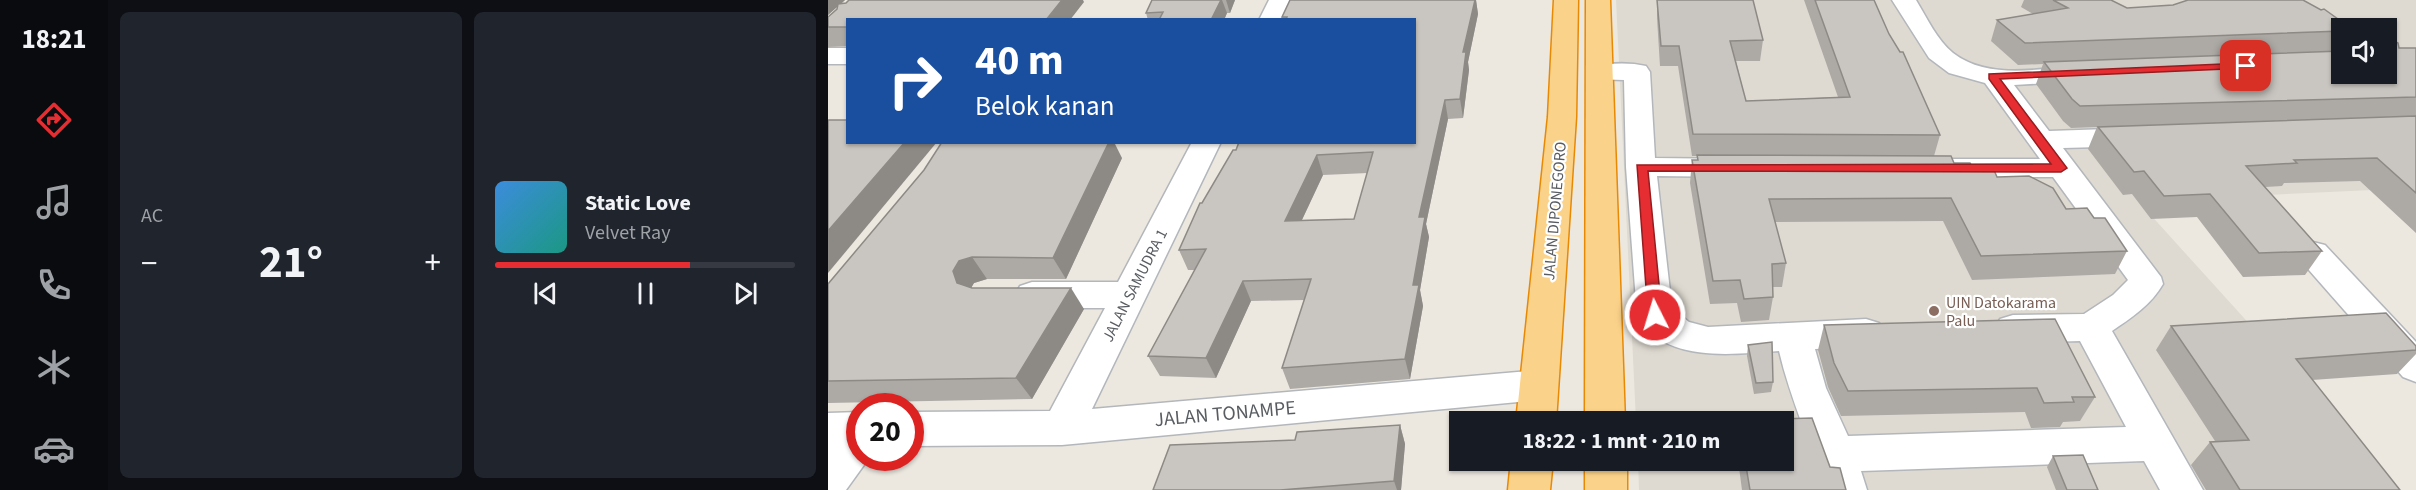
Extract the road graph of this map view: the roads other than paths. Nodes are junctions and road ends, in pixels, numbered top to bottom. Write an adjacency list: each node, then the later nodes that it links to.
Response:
1 (1281, 0): 5 (street)
2 (1566, 0): 26 (highway, JALAN DIPONEGORO)
3 (1598, 0): 9 (highway)
4 (1904, 0): 10 (street)
5 (1272, 18)
6 (828, 56): 7 (street)
7 (846, 56)
8 (2104, 72): 10 (street)
9 (1600, 73): 14 (street); 27 (highway)
10 (1993, 76): 12 (street)
11 (2170, 136): 12 (street)
12 (2040, 140): 17 (street)
13 (1206, 144): 20 (street, JALAN SAMUDRA 1)
14 (1641, 168): 15 (street); 24 (street)
15 (1761, 168)
16 (1905, 168): 17 (street)
17 (2061, 168): 21 (street)
18 (2313, 253): 25 (street)
19 (999, 294): 20 (street)
20 (1129, 295): 28 (street, JALAN SAMUDRA 1)
21 (2091, 327): 22 (street); 32 (street)
22 (1983, 330)
23 (1900, 332): 24 (street)
24 (1793, 335): 36 (street)
25 (2416, 367)
26 (1538, 403): 28 (street, JALAN TONAMPE)
27 (1605, 411)
28 (1062, 428): 30 (street, JALAN TONAMPE)
29 (846, 429): 31 (street)
30 (924, 429)
31 (828, 430)
32 (2157, 443): 36 (street); 40 (street)
33 (846, 456): 37 (street)
34 (1531, 471): 38 (highway)
35 (1606, 471): 39 (highway)
36 (1840, 472)
37 (828, 481)
38 (1529, 490)
39 (1606, 490)
40 (2182, 490)

